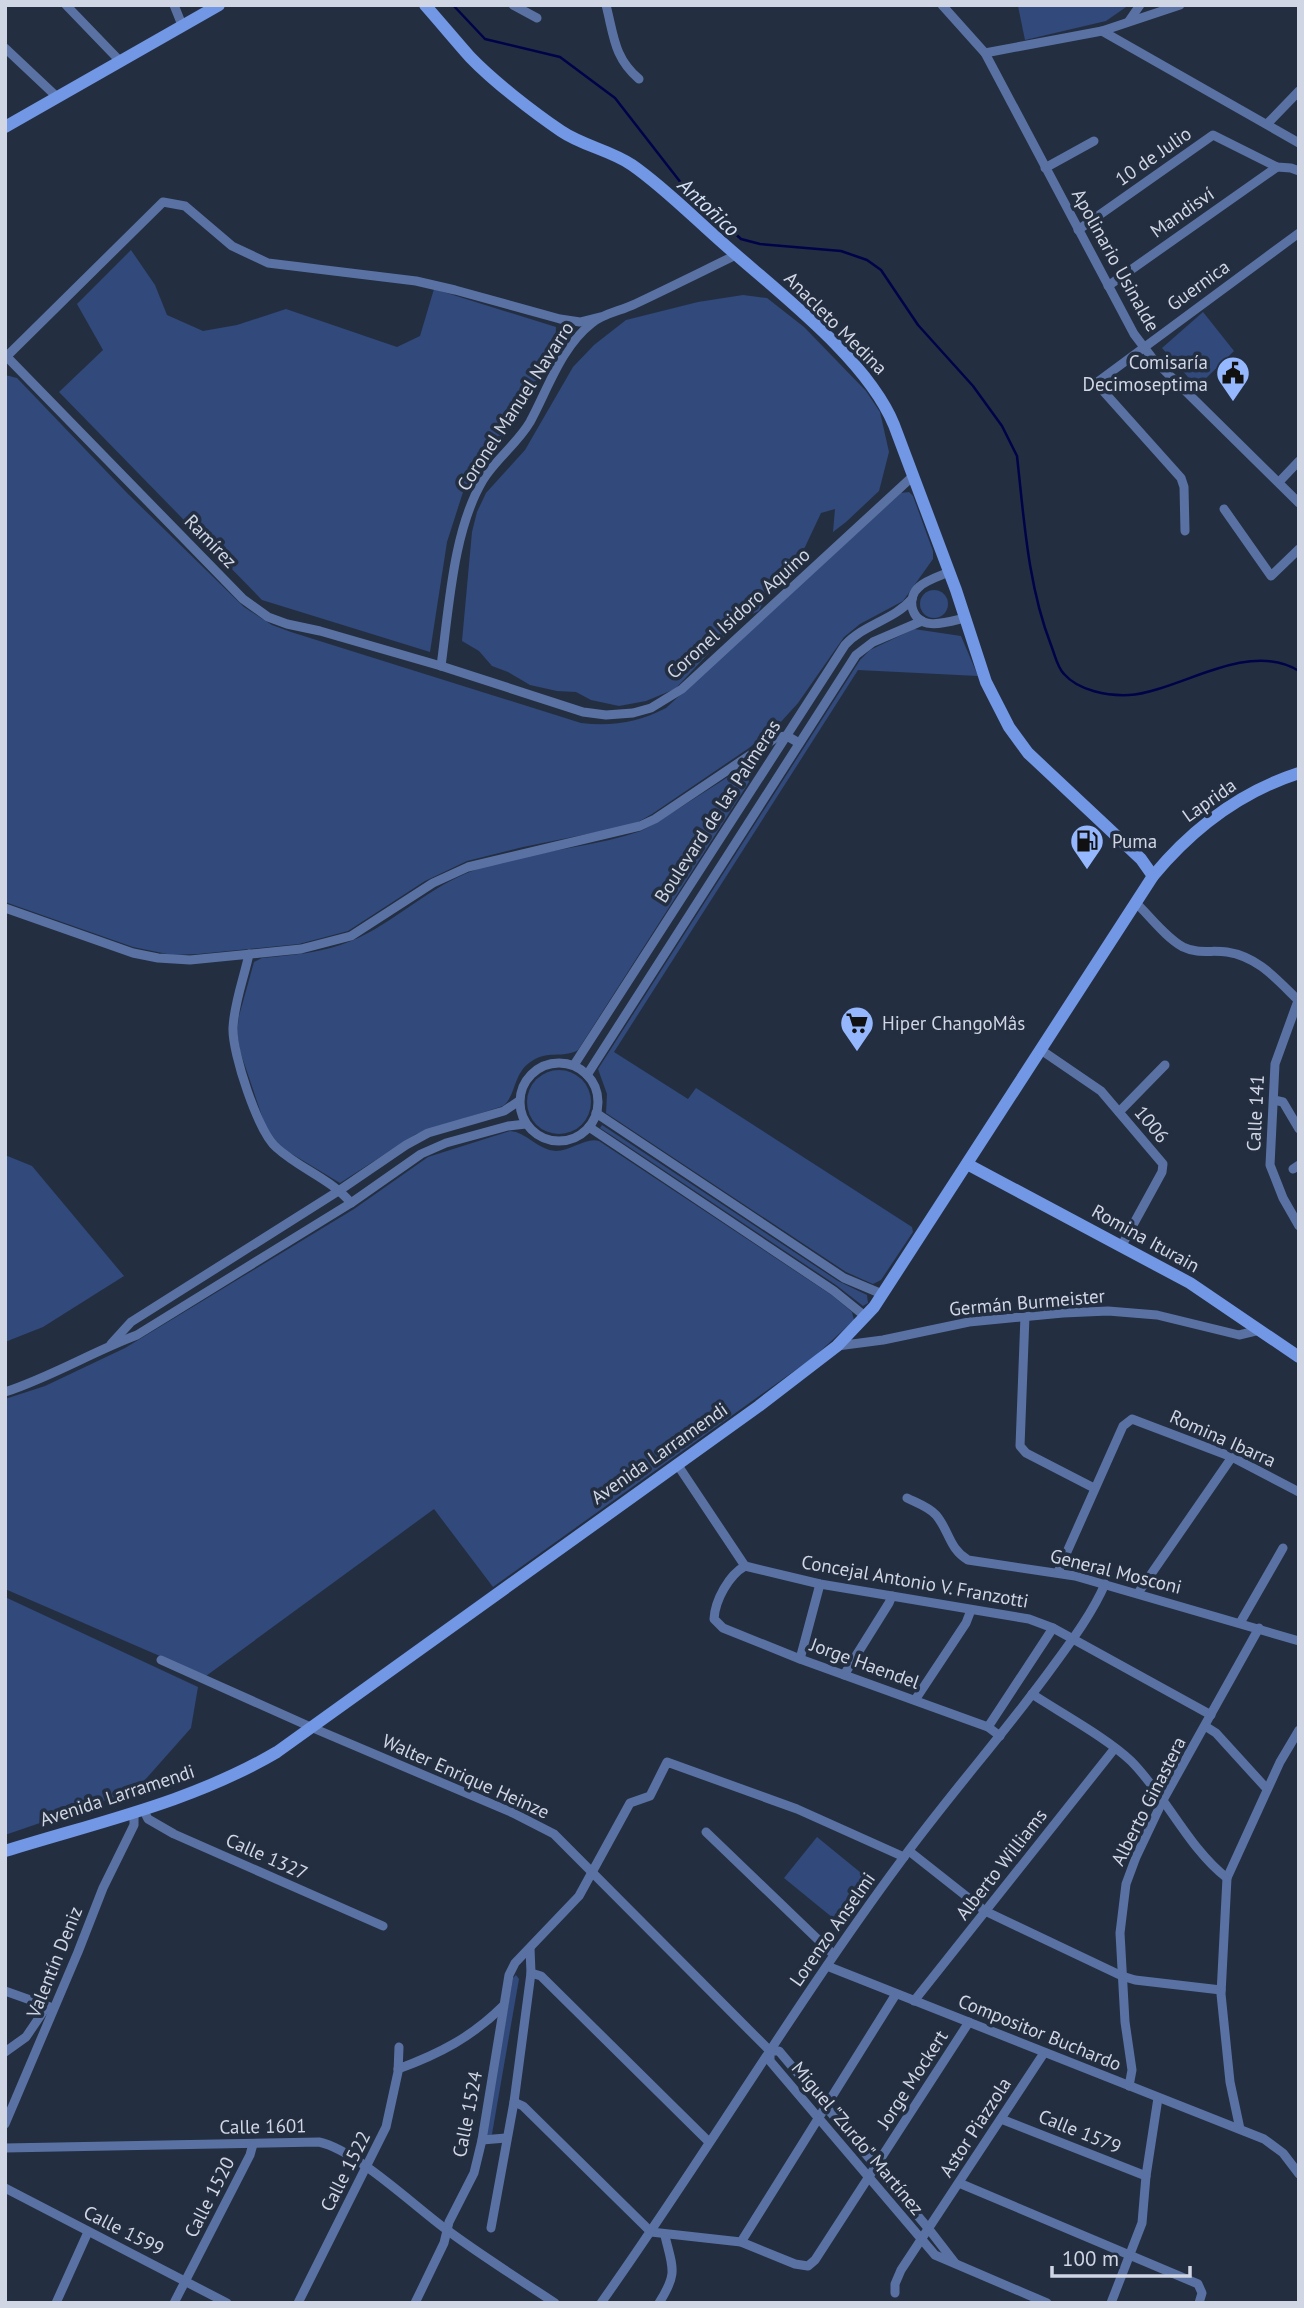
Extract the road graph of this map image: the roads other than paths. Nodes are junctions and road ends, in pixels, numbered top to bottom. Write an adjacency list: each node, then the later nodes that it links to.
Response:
1 (66, 5): 16 (street)
2 (174, 5): 12 (street)
3 (219, 5): 12 (main road)
4 (425, 5): 29 (main road, Anacleto Medina)
5 (513, 5): 10 (street)
6 (606, 5): 17 (street)
7 (942, 5): 15 (street, Apolinario Usinalde)
8 (1140, 5): 11 (street)
9 (1180, 5): 11 (street)
10 (537, 18)
11 (1128, 22): 13 (street)
12 (182, 25): 16 (main road)
13 (1102, 32): 15 (street); 20 (street)
14 (5, 48): 19 (street)
15 (985, 53): 25 (street, Apolinario Usinalde)
16 (119, 60): 19 (main road)
17 (639, 79)
18 (1299, 90): 20 (street)
19 (56, 96): 21 (main road)
20 (1267, 124): 23 (street)
21 (5, 127)
22 (1094, 141): 25 (street)
23 (1299, 143)
24 (1277, 167): 26 (street); 27 (street, 10 de Julio); 30 (street, Mandisví)
25 (1045, 168): 27 (street, Apolinario Usinalde)
26 (1299, 171)
27 (1078, 230): 30 (street, Apolinario Usinalde)
28 (1299, 233): 32 (street, Guernica)
29 (736, 255): 31 (street, Coronel Manuel Navarro); 35 (main road, Anacleto Medina)
30 (1108, 286): 32 (street, Apolinario Usinalde)
31 (600, 317): 33 (street); 45 (street, Coronel Manuel Navarro)
32 (1143, 346): 36 (street, Apolinario Usinalde); 39 (street, Guernica)
33 (6, 357): 45 (street, Ramírez)
34 (1299, 461): 36 (street)
35 (913, 476): 41 (main road, Anacleto Medina); 45 (street, Coronel Isidoro Aquino)
36 (1279, 482): 37 (street, Apolinario Usinalde)
37 (1299, 503)
38 (1224, 509): 40 (street)
39 (1185, 531)
40 (1299, 549)
41 (949, 572): 42 (street, Boulevard de las Palmeras); 43 (main road, Anacleto Medina)
42 (912, 599): 44 (street); 46 (street, Boulevard de las Palmeras)
43 (965, 618): 44 (street); 49 (main road, Anacleto Medina)
44 (922, 621): 47 (street, Boulevard de las Palmeras)
45 (441, 666)
46 (787, 736): 47 (street); 52 (street); 55 (street, Boulevard de las Palmeras)
47 (799, 743): 57 (street, Boulevard de las Palmeras)
48 (1299, 773): 49 (main road, Laprida)
49 (1153, 876): 50 (main road, Avenida Larramendi)
50 (1135, 902): 53 (street); 54 (main road, Avenida Larramendi)
51 (5, 908): 52 (street)
52 (249, 954): 66 (street)
53 (1298, 1000): 58 (street, Calle 141)
54 (1041, 1050): 60 (street, 1006); 65 (main road, Avenida Larramendi)
55 (573, 1065): 57 (street); 59 (street)
56 (1165, 1065): 60 (street)
57 (587, 1074): 61 (street)
58 (1274, 1100): 64 (street); 68 (street, Calle 141)
59 (519, 1101): 62 (street); 66 (street)
60 (1119, 1112): 69 (street, 1006)
61 (596, 1113): 63 (street); 70 (street)
62 (526, 1124): 63 (street); 67 (street)
63 (589, 1127): 72 (street)
64 (1299, 1129)
65 (967, 1164): 69 (main road, Romina Iturain); 70 (main road, Avenida Larramendi)
66 (340, 1190): 67 (street); 74 (street)
67 (351, 1203): 74 (street)
68 (1299, 1226)
69 (1122, 1245): 73 (main road, Romina Iturain)
70 (882, 1294): 72 (main road, Avenida Larramendi)
71 (1025, 1316): 73 (street, Germán Burmeister); 75 (street, Germán Burmeister); 80 (street)
72 (866, 1317): 75 (main road, Avenida Larramendi)
73 (1260, 1330): 76 (main road, Romina Iturain)
74 (110, 1345): 77 (street)
75 (837, 1346): 79 (main road, Avenida Larramendi)
76 (1299, 1357)
77 (5, 1392)
78 (1232, 1457): 80 (street, Romina Ibarra); 81 (street, Romina Ibarra); 88 (street)
79 (677, 1464): 84 (street); 104 (main road, Avenida Larramendi)
80 (1094, 1488): 85 (street)
81 (1299, 1492)
82 (907, 1498): 85 (street, General Mosconi)
83 (1283, 1548): 91 (street)
84 (745, 1566): 86 (street, Concejal Antonio V. Franzotti); 96 (street, Jorge Haendel)
85 (1058, 1572): 87 (street, General Mosconi)
86 (820, 1584): 89 (street, Concejal Antonio V. Franzotti); 96 (street)
87 (1105, 1584): 88 (street, General Mosconi); 94 (street, Lorenzo Anselmi)
88 (1138, 1593): 91 (street, General Mosconi)
89 (891, 1596): 90 (street, Concejal Antonio V. Franzotti); 98 (street)
90 (971, 1610): 92 (street, Concejal Antonio V. Franzotti); 100 (street)
91 (1240, 1623): 93 (street, General Mosconi)
92 (1052, 1628): 94 (street, Concejal Antonio V. Franzotti); 103 (street)
93 (1259, 1628): 95 (street, General Mosconi); 101 (street, Alberto Ginastera)
94 (1071, 1640): 99 (street, Lorenzo Anselmi); 101 (street, Concejal Antonio V. Franzotti)
95 (1299, 1641)
96 (800, 1659): 98 (street, Jorge Haendel)
97 (161, 1660): 104 (street, Walter Enrique Heinze)
98 (844, 1675): 100 (street, Jorge Haendel)
99 (1032, 1694): 106 (street, Lorenzo Anselmi); 107 (street)
100 (915, 1700): 103 (street, Jorge Haendel)
101 (1211, 1715): 102 (street, Alberto Ginastera)
102 (1205, 1726): 108 (street); 109 (street, Alberto Ginastera)
103 (989, 1727): 106 (street, Jorge Haendel)
104 (313, 1728): 110 (main road, Avenida Larramendi); 114 (street, Walter Enrique Heinze)
105 (1299, 1730): 108 (street)
106 (1000, 1736): 113 (street, Lorenzo Anselmi)
107 (1115, 1748): 109 (street); 116 (street, Alberto Williams)
108 (1267, 1789): 115 (street)
109 (1163, 1800): 115 (street); 122 (street, Alberto Ginastera)
110 (139, 1812): 112 (main road, Avenida Larramendi); 117 (street, Calle 1327); 128 (street, Valentín Deniz)
111 (706, 1832): 119 (street)
112 (5, 1851)
113 (906, 1854): 114 (street); 116 (street); 119 (street, Lorenzo Anselmi)
114 (593, 1873): 118 (street); 131 (street, Walter Enrique Heinze)
115 (1227, 1878): 124 (street)
116 (985, 1911): 122 (street); 126 (street, Alberto Williams)
117 (383, 1926)
118 (530, 1948): 121 (street); 127 (street, Calle 1524)
119 (833, 1954): 120 (street, Lorenzo Anselmi)
120 (827, 1966): 125 (street, Compositor Buchardo); 131 (street, Lorenzo Anselmi)
121 (531, 1973): 137 (street); 145 (street)
122 (1122, 1976): 124 (street); 135 (street, Alberto Ginastera)
123 (5, 1990): 128 (street)
124 (1221, 1990): 142 (street)
125 (896, 1994): 126 (street, Compositor Buchardo); 138 (street)
126 (914, 2001): 129 (street, Compositor Buchardo)
127 (503, 2006): 134 (street); 144 (street, Calle 1524)
128 (51, 2007): 132 (street); 141 (street, Valentín Deniz)
129 (970, 2022): 133 (street, Compositor Buchardo); 149 (street, Jorge Mockert)
130 (399, 2047): 134 (street, Calle 1522)
131 (770, 2050): 138 (street, Miguel "Zurdo" Martínez); 139 (street, Miguel "Zurdo" Martínez); 145 (street, Lorenzo Anselmi)
132 (5, 2052)
133 (1044, 2053): 135 (street, Compositor Buchardo); 140 (street, Astor Piazzola)
134 (398, 2069): 148 (street, Calle 1522)
135 (1129, 2086): 136 (street, Compositor Buchardo)
136 (1158, 2098): 142 (street, Compositor Buchardo); 151 (street)
137 (514, 2102): 143 (street); 159 (street)
138 (826, 2106): 139 (street); 149 (street, Miguel "Zurdo" Martínez)
139 (818, 2118): 152 (street, Miguel "Zurdo" Martínez); 162 (street)
140 (1001, 2119): 151 (street, Calle 1579); 153 (street, Astor Piazzola)
141 (5, 2124)
142 (1240, 2129): 150 (street, Compositor Buchardo)
143 (506, 2138): 144 (street); 155 (street)
144 (482, 2140): 157 (street, Calle 1524)
145 (709, 2142): 159 (street, Lorenzo Anselmi)
146 (253, 2144): 147 (street, Calle 1601); 148 (street, Calle 1601); 165 (street, Calle 1520)
147 (5, 2148)
148 (366, 2168): 157 (street, Calle 1601); 170 (street, Calle 1522)
149 (876, 2168): 152 (street, Jorge Mockert); 156 (street, Miguel "Zurdo" Martínez)
150 (1299, 2174)
151 (1146, 2176): 163 (street)
152 (868, 2179): 161 (street, Miguel "Zurdo" Martínez); 162 (street, Jorge Mockert)
153 (959, 2183): 156 (street, Astor Piazzola); 163 (street)
154 (5, 2189): 158 (street, Calle 1599)
155 (491, 2228)
156 (928, 2228): 161 (street, Astor Piazzola); 164 (street, Miguel "Zurdo" Martínez)
157 (446, 2230): 171 (street, Calle 1524); 172 (street, Calle 1601)
158 (88, 2232): 165 (street, Calle 1599); 167 (street)
159 (651, 2232): 160 (street); 173 (street, Lorenzo Anselmi)
160 (665, 2236): 162 (street); 174 (street)
161 (921, 2240): 164 (street, Miguel "Zurdo" Martínez); 166 (street, Astor Piazzola)
162 (741, 2242)
163 (1132, 2255): 176 (street); 177 (street)
164 (956, 2265): 175 (street, Miguel "Zurdo" Martínez)
165 (185, 2281): 168 (street, Calle 1520); 169 (street, Calle 1599)
166 (895, 2293)
167 (56, 2303)
168 (174, 2303)
169 (227, 2303)
170 (298, 2303)
171 (415, 2303)
172 (555, 2303)
173 (601, 2303)
174 (659, 2303)
175 (1047, 2303)
176 (1111, 2303)
177 (1199, 2303)

